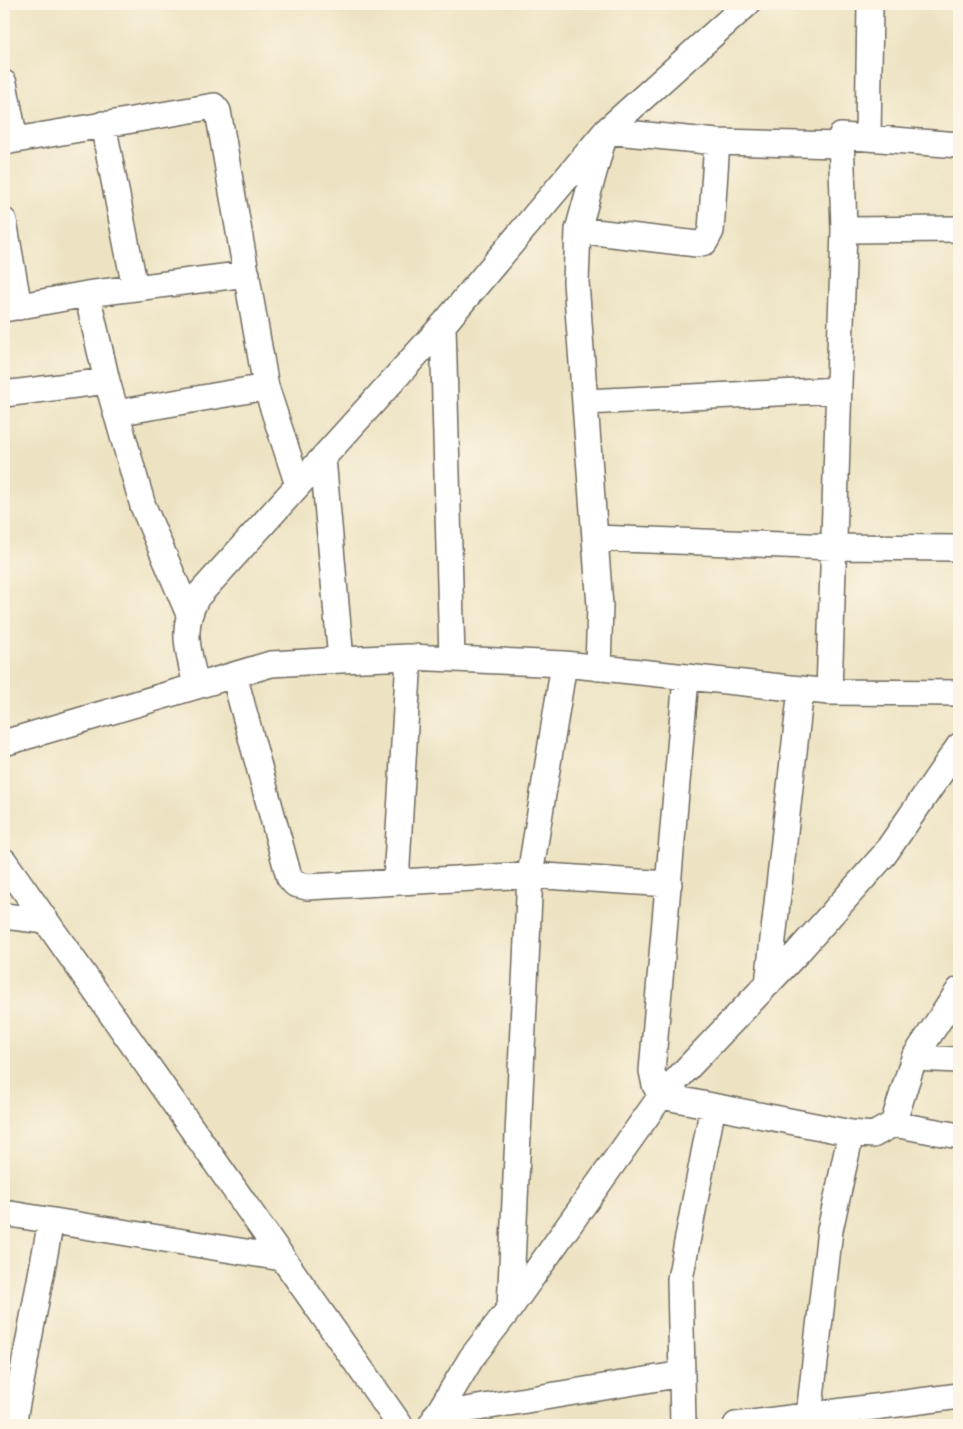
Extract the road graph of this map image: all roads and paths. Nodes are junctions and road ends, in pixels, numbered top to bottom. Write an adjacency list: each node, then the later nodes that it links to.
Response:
1 (747, 4): 5 (street)
2 (870, 4): 6 (street)
3 (4, 83): 7 (street)
4 (103, 124): 7 (street); 15 (street); 16 (street)
5 (606, 131): 8 (street); 13 (street); 19 (street)
6 (868, 138): 9 (street); 10 (street)
7 (9, 141)
8 (717, 142): 9 (street); 13 (street)
9 (841, 145): 14 (street)
10 (959, 145)
11 (4, 221): 18 (street)
12 (959, 229): 14 (street)
13 (578, 230): 24 (street)
14 (844, 230): 22 (street)
15 (247, 274): 16 (street); 21 (street)
16 (135, 288): 17 (street)
17 (87, 294): 18 (street); 20 (street)
18 (11, 308)
19 (443, 325): 26 (street); 33 (street)
20 (106, 381): 23 (street); 25 (street)
21 (266, 387): 25 (street); 27 (street)
22 (839, 390): 24 (street); 29 (street)
23 (4, 394)
24 (585, 402): 28 (street)
25 (116, 414): 31 (street)
26 (323, 458): 27 (street); 34 (street)
27 (298, 485): 31 (street)
28 (595, 538): 29 (street); 36 (street)
29 (834, 547): 30 (street); 41 (street)
30 (959, 548)
31 (188, 612): 39 (street)
32 (408, 657): 33 (street); 34 (street); 47 (street)
33 (452, 659): 35 (street)
34 (342, 660): 37 (street)
35 (564, 664): 36 (street); 46 (street)
36 (598, 668): 38 (street)
37 (234, 674): 39 (street); 47 (street)
38 (686, 678): 40 (street); 48 (street)
39 (196, 686): 43 (street)
40 (801, 689): 41 (street); 51 (street)
41 (829, 692): 42 (street)
42 (959, 693)
43 (4, 743)
44 (959, 746): 51 (street)
45 (4, 861): 50 (street)
46 (530, 875): 47 (street); 48 (street); 63 (street)
47 (396, 882)
48 (669, 884): 55 (street)
49 (4, 916): 50 (street)
50 (46, 921): 62 (street)
51 (768, 984): 55 (street)
52 (959, 990): 53 (street)
53 (914, 1058): 54 (street); 57 (street)
54 (959, 1060)
55 (662, 1096): 56 (street); 63 (street)
56 (712, 1106): 58 (street); 64 (street)
57 (893, 1124): 58 (street); 59 (street)
58 (851, 1134): 67 (street)
59 (959, 1136)
60 (4, 1213): 61 (street)
61 (51, 1220): 62 (street); 69 (street)
62 (282, 1258): 70 (street)
63 (510, 1308): 68 (street)
64 (682, 1374): 68 (street); 71 (street)
65 (959, 1396): 66 (street)
66 (898, 1414): 67 (street)
67 (809, 1415): 72 (street)
68 (434, 1420)
69 (14, 1425)
70 (399, 1425)
71 (683, 1425)
72 (736, 1425)

